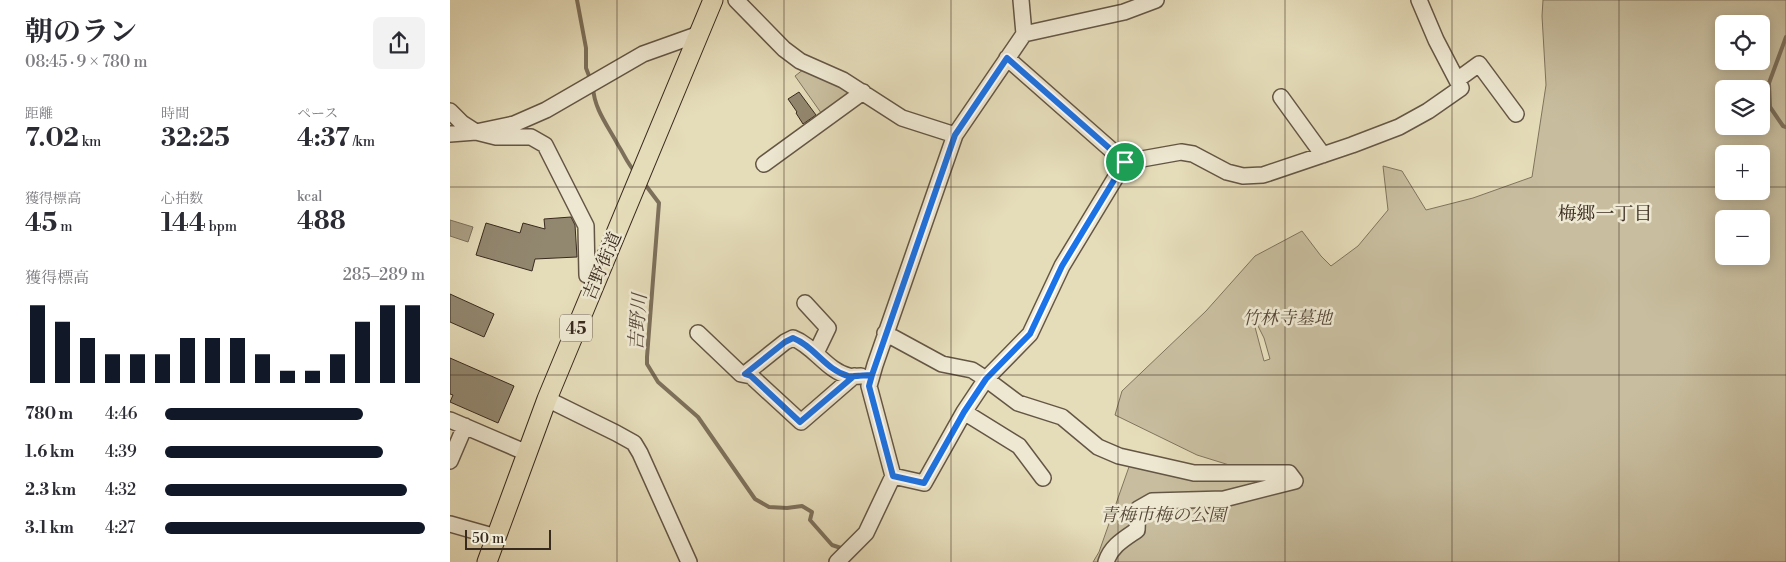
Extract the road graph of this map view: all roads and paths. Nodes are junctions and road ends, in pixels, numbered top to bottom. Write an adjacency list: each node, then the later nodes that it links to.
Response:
1 (713, 0): 6 (main road, 吉野街道 / 45)
2 (736, 0): 10 (street)
3 (1021, 0): 7 (street)
4 (1156, 0): 7 (street)
5 (1419, 0): 9 (street)
6 (699, 34): 14 (street); 20 (main road, 吉野街道 / 45)
7 (1024, 34): 8 (street)
8 (1007, 58): 16 (street); 18 (street)
9 (1457, 80): 13 (street); 17 (street)
10 (863, 92): 16 (street); 19 (street)
11 (1281, 97): 17 (street)
12 (450, 111): 14 (street)
13 (1516, 114)
14 (476, 132): 15 (street); 20 (street)
15 (450, 134)
16 (955, 135): 23 (street)
17 (1323, 155): 18 (street)
18 (1125, 162): 28 (street)
19 (764, 164)
20 (596, 278): 29 (main road, 吉野街道 / 45)
21 (805, 302): 24 (street)
22 (698, 333): 25 (street)
23 (886, 333): 26 (street); 28 (street)
24 (816, 353): 25 (street); 27 (street)
25 (745, 374): 27 (street)
26 (872, 375): 27 (street); 35 (street)
27 (854, 376)
28 (986, 379): 30 (street); 42 (street)
29 (547, 399): 33 (main road, 吉野街道 / 45); 40 (street)
30 (964, 412): 35 (street); 36 (street)
31 (450, 420): 32 (street)
32 (465, 426): 33 (street); 34 (street)
33 (527, 453): 38 (main road, 吉野街道 / 45)
34 (450, 461)
35 (893, 476): 41 (street)
36 (1043, 478)
37 (450, 524): 38 (street)
38 (496, 537): 39 (main road, 吉野街道 / 45)
39 (487, 562)
40 (689, 562)
41 (837, 562)
42 (1106, 562)

